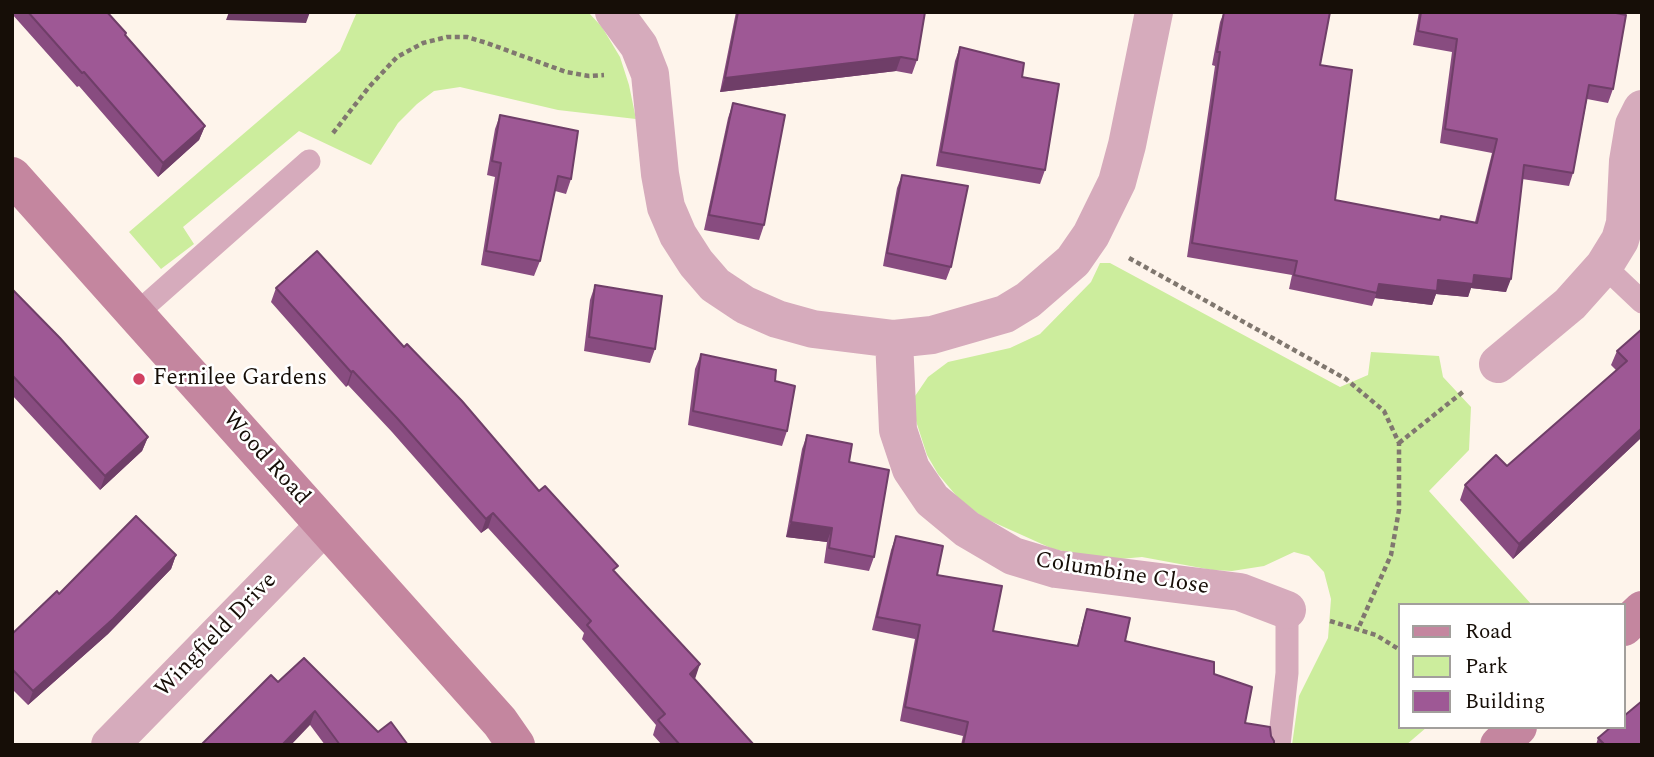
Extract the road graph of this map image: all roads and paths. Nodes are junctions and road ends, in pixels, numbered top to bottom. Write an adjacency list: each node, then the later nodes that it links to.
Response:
1 (614, 12): 3 (street)
2 (1154, 12): 7 (street)
3 (650, 74): 5 (path); 11 (street)
4 (1642, 109): 8 (street)
5 (309, 161): 10 (lane)
6 (12, 176): 10 (street, Wood Road)
7 (1096, 227): 11 (street); 13 (path)
8 (1604, 266): 9 (lane); 12 (street)
9 (1642, 302)
10 (136, 314): 14 (street, Wood Road)
11 (894, 339): 15 (street, Columbine Close)
12 (1498, 364): 13 (path)
13 (1399, 443): 18 (path)
14 (324, 526): 21 (street, Wingfield Drive); 22 (street, Wood Road)
15 (1287, 610): 18 (path); 23 (lane)
16 (1642, 610): 17 (street)
17 (1626, 625)
18 (1358, 629): 19 (path)
19 (1398, 649)
20 (1516, 729): 24 (street)
21 (110, 745)
22 (516, 745)
23 (1279, 745)
24 (1499, 745)

